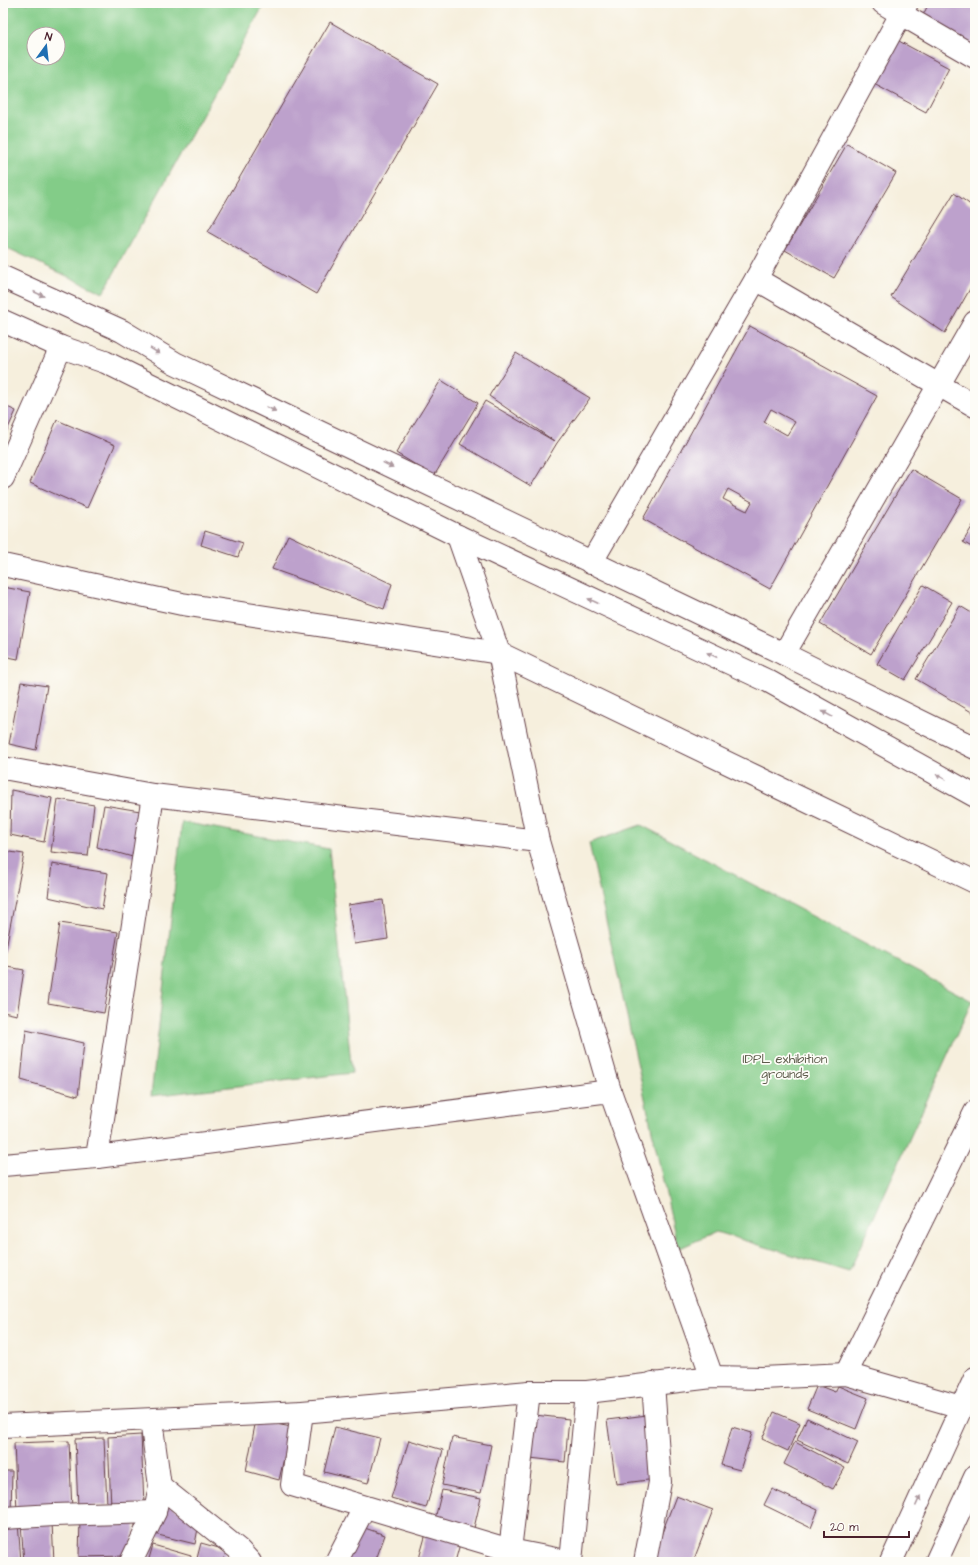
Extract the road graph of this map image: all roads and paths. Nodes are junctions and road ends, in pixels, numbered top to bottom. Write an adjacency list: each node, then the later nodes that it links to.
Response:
1 (883, 3): 2 (street)
2 (904, 9): 3 (street); 5 (street)
3 (975, 57)
4 (3, 278): 13 (street, one-way to 13)
5 (756, 279): 9 (street); 13 (street)
6 (3, 321): 8 (street)
7 (975, 322): 9 (street)
8 (61, 347): 11 (street); 12 (street)
9 (938, 385): 10 (street); 16 (street)
10 (975, 406)
11 (3, 478)
12 (458, 536): 15 (street); 20 (street, one-way to 12)
13 (591, 563): 16 (street)
14 (3, 565): 15 (street)
15 (499, 653): 21 (street); 22 (street)
16 (784, 654): 17 (street)
17 (975, 748)
18 (3, 768): 19 (street)
19 (153, 795): 21 (street); 25 (street)
20 (975, 796)
21 (538, 841): 23 (street)
22 (975, 882)
23 (610, 1091): 25 (street); 28 (street)
24 (975, 1112): 27 (street)
25 (97, 1157): 26 (street)
26 (3, 1165)
27 (846, 1374): 28 (street); 33 (street)
28 (712, 1377): 30 (street)
29 (975, 1378): 33 (street)
30 (654, 1383): 32 (street); 47 (street)
31 (529, 1392): 32 (street); 34 (street); 42 (street)
32 (587, 1392): 46 (street)
33 (961, 1407): 48 (street, one-way to 33)
34 (302, 1412): 35 (street); 39 (street)
35 (151, 1420): 36 (street); 38 (street)
36 (3, 1426)
37 (975, 1477): 49 (street)
38 (160, 1486): 40 (street); 44 (street)
39 (364, 1508): 42 (street); 45 (street)
40 (155, 1512): 41 (street); 43 (street)
41 (3, 1518)
42 (508, 1556): 46 (street)
43 (131, 1562)
44 (250, 1562)
45 (336, 1562)
46 (571, 1562)
47 (645, 1562)
48 (891, 1562)
49 (936, 1562)

